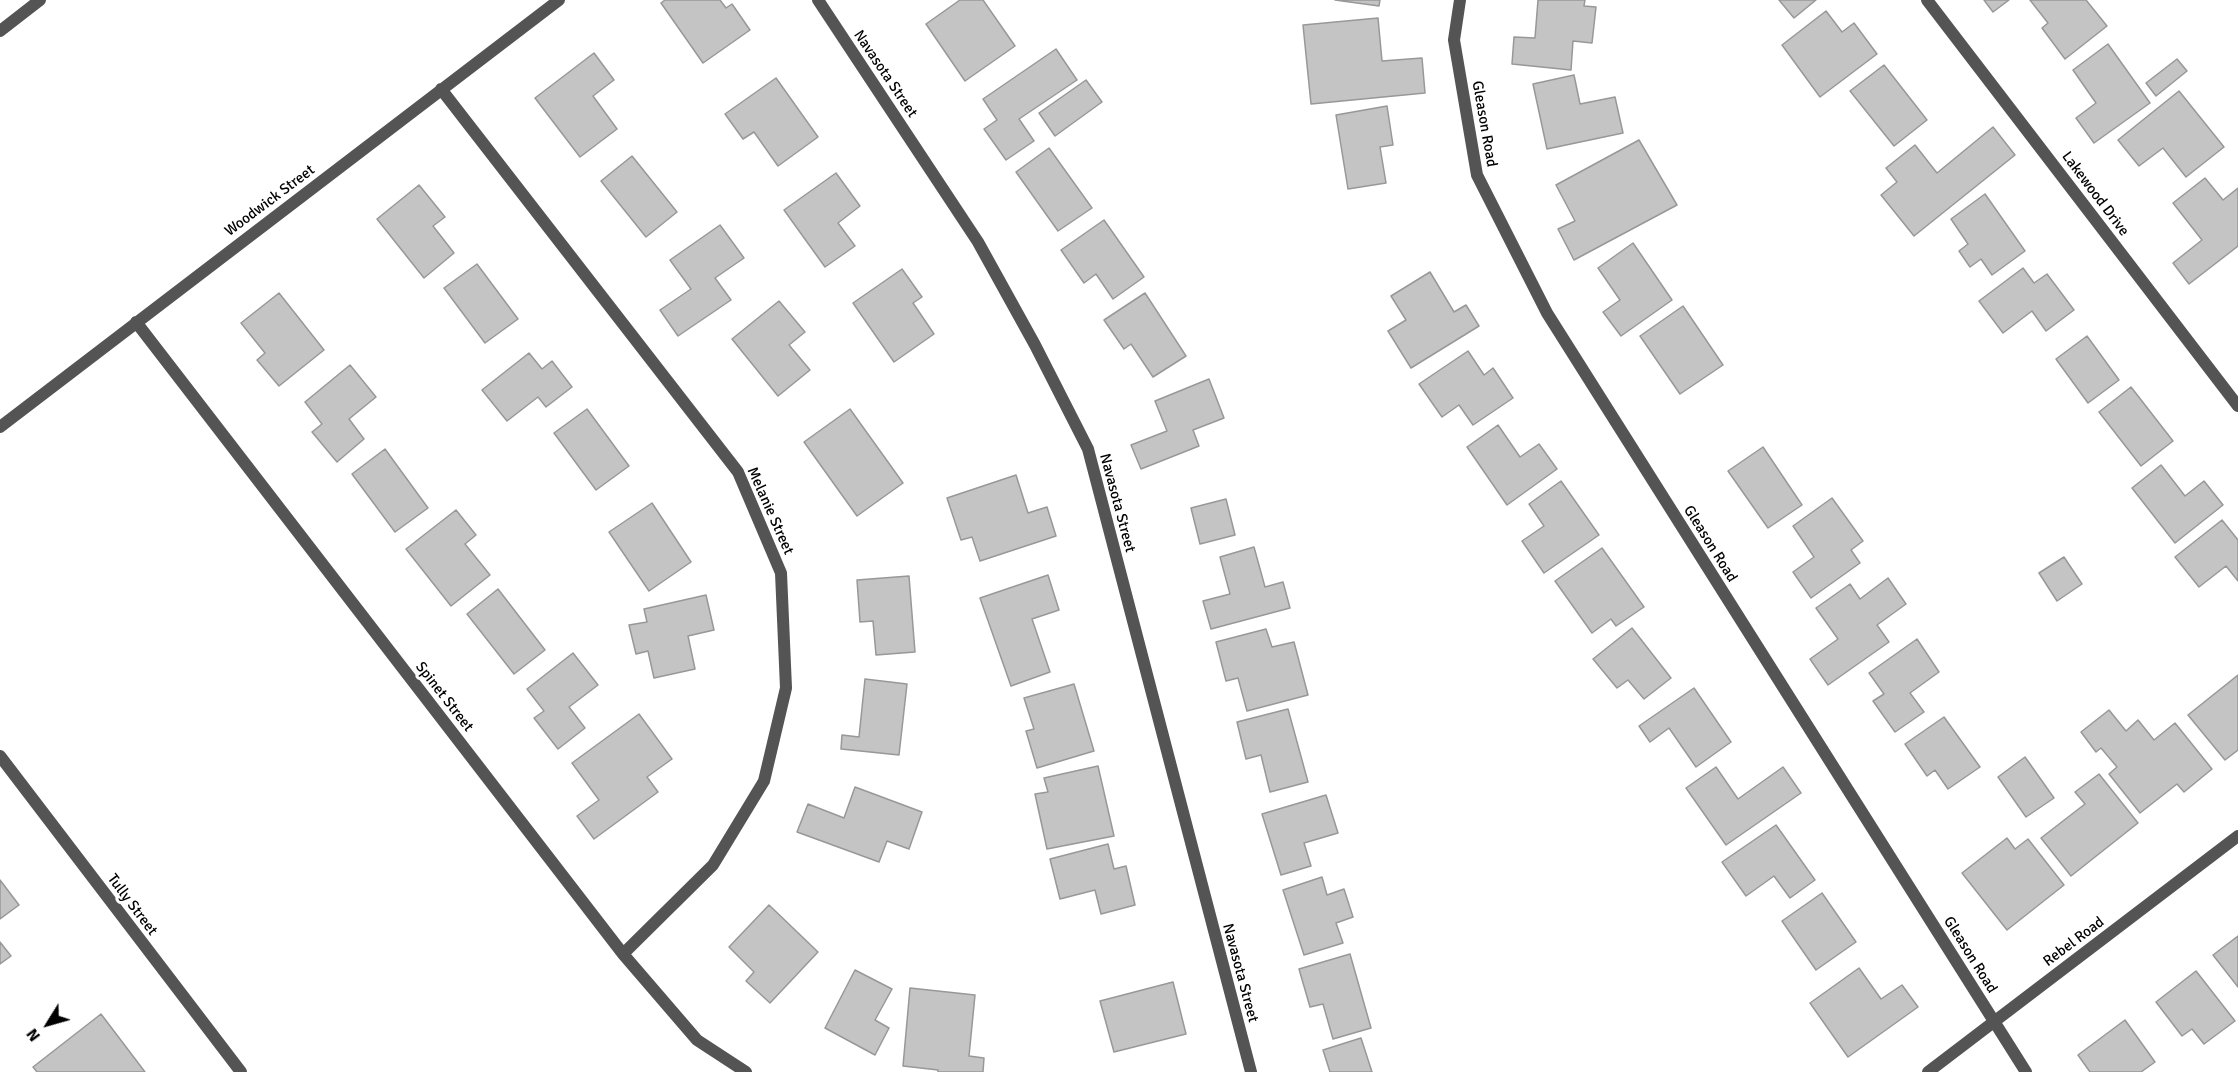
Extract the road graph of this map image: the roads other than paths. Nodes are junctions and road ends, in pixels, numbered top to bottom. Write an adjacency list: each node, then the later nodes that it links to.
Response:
1 (40, 0): 6 (street)
2 (558, 0): 7 (street, Woodwick Street)
3 (818, 0): 17 (street, Navasota Street)
4 (1460, 0): 14 (street, Gleason Road)
5 (1927, 0): 9 (street, Lakewood Drive)
6 (0, 31)
7 (441, 89): 8 (street, Woodwick Street); 13 (street, Melanie Street)
8 (136, 322): 10 (street, Woodwick Street); 13 (street, Spinet Street)
9 (2238, 406)
10 (0, 428)
11 (0, 756): 15 (street, Tully Street)
12 (2238, 836): 14 (street, Rebel Road)
13 (623, 954): 16 (street, Spinet Street)
14 (1995, 1022): 18 (street, Rebel Road); 19 (street, Gleason Road)
15 (241, 1072)
16 (746, 1072)
17 (1251, 1072)
18 (1928, 1072)
19 (2026, 1072)

